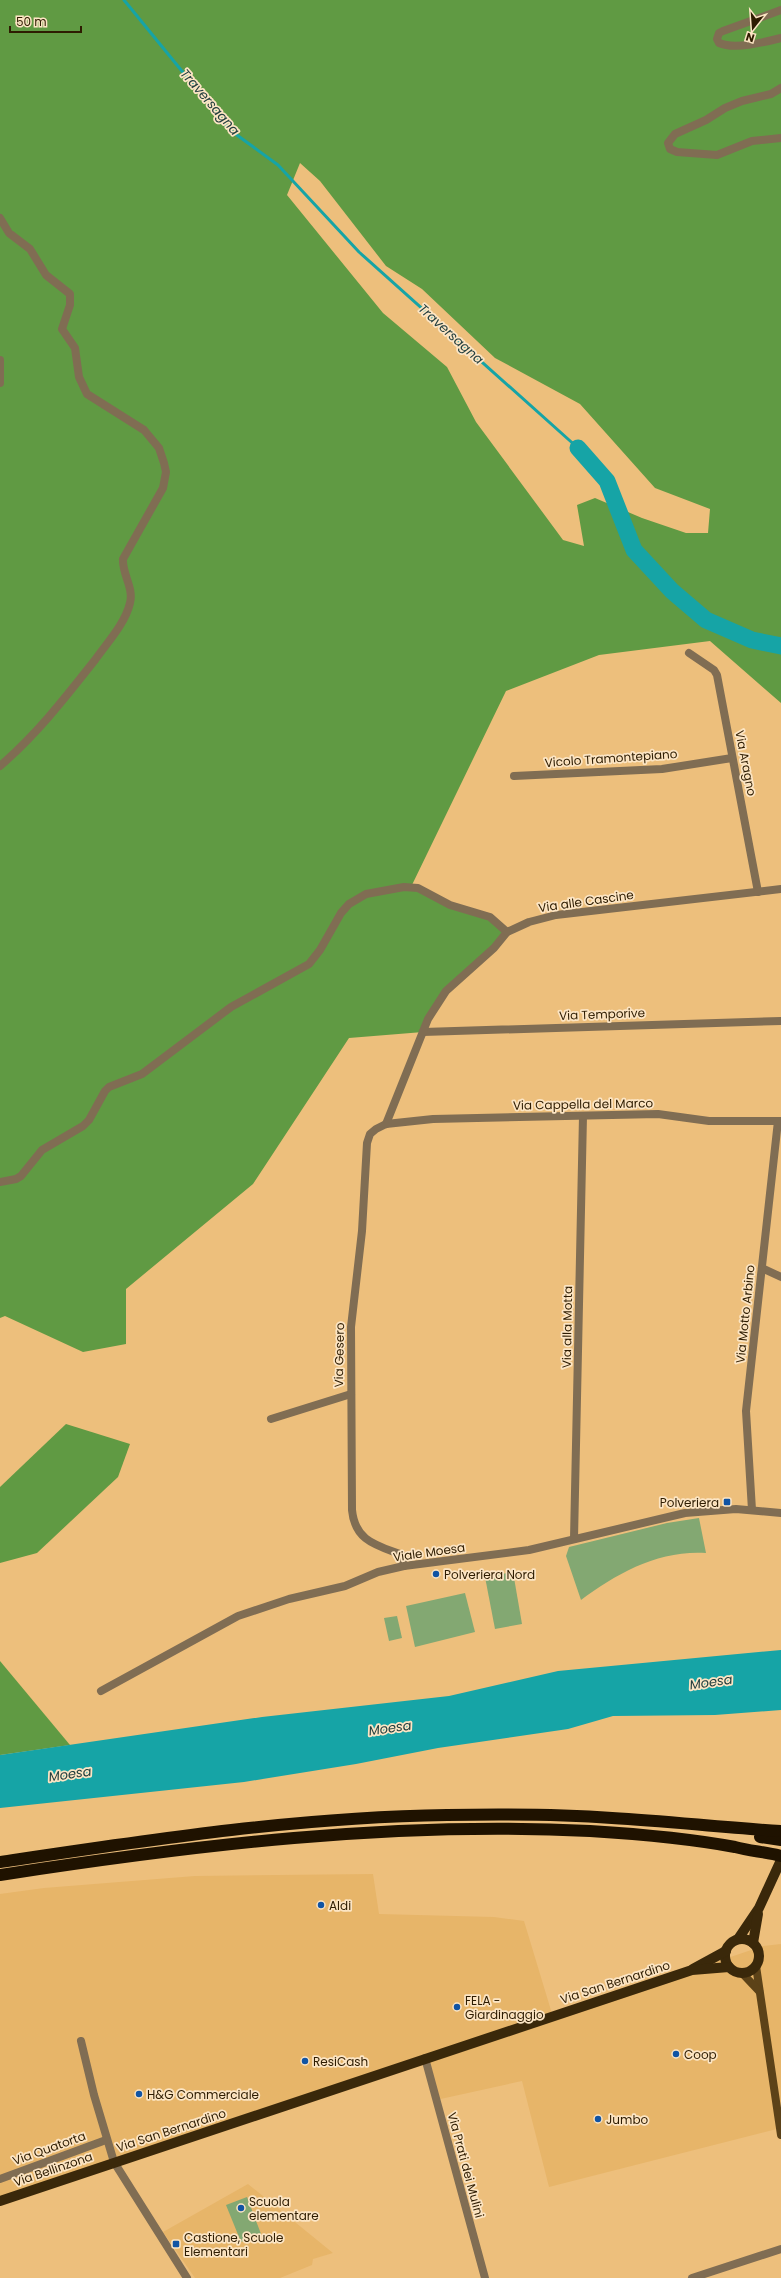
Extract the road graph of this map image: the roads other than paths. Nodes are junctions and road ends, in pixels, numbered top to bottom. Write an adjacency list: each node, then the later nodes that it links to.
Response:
1 (781, 10): 2 (street)
2 (781, 38)
3 (781, 88): 4 (street)
4 (781, 138)
5 (0, 218): 10 (street)
6 (0, 360): 7 (street)
7 (0, 383)
8 (689, 653): 9 (street, Via Aragno)
9 (732, 758): 11 (street, Vicolo Tramontepiano); 13 (street, Via Aragno)
10 (0, 766)
11 (514, 776)
12 (781, 889): 13 (street, Via alle Cascine)
13 (758, 892): 14 (street, Via alle Cascine)
14 (507, 932): 16 (street, Via alle Cascine); 20 (street)
15 (781, 1021): 16 (street, Via Temporive)
16 (423, 1032): 19 (street, Via alle Cascine)
17 (583, 1116): 18 (street, Via Cappella del Marco); 19 (street, Via Cappella del Marco); 27 (street, Via alla Motta)
18 (780, 1121): 21 (street, Via Motto Arbino)
19 (386, 1124): 23 (street, Via Gesero)
20 (0, 1182)
21 (762, 1268): 22 (street); 25 (street, Via Motto Arbino)
22 (781, 1277)
23 (351, 1394): 24 (street); 28 (street, Via Gesero)
24 (271, 1419)
25 (752, 1510): 26 (street, Viale Moesa); 27 (street, Viale Moesa)
26 (781, 1513)
27 (574, 1539): 28 (street, Viale Moesa)
28 (404, 1566): 29 (street, Viale Moesa)
29 (101, 1691)
30 (781, 1831): 31 (highway)
31 (757, 1840): 32 (highway); 33 (highway); 34 (highway); 36 (highway); 37 (highway)
32 (781, 1840)
33 (781, 1848)
34 (781, 1856)
35 (781, 1860): 38 (main road)
36 (0, 1862)
37 (0, 1875)
38 (758, 1908): 39 (main road); 40 (main road)
39 (738, 1940): 40 (main road); 41 (main road)
40 (753, 1943): 42 (main road)
41 (726, 1951): 43 (main road); 44 (main road, Via San Bernardino)
42 (756, 1966): 45 (main road); 46 (street)
43 (729, 1967): 44 (main road, Via San Bernardino); 45 (main road)
44 (692, 1970): 48 (main road, Via San Bernardino)
45 (742, 1973): 46 (street)
46 (760, 1991): 49 (street)
47 (82, 2041): 50 (street)
48 (425, 2058): 51 (main road, Via San Bernardino); 56 (street, Via Prati dei Mulini)
49 (781, 2135)
50 (106, 2140): 51 (street); 52 (street, Via Quatorta)
51 (114, 2162): 53 (main road, Via Bellinzona); 55 (street)
52 (0, 2179)
53 (0, 2201)
54 (781, 2249): 57 (street)
55 (187, 2278)
56 (485, 2278)
57 (692, 2278)

